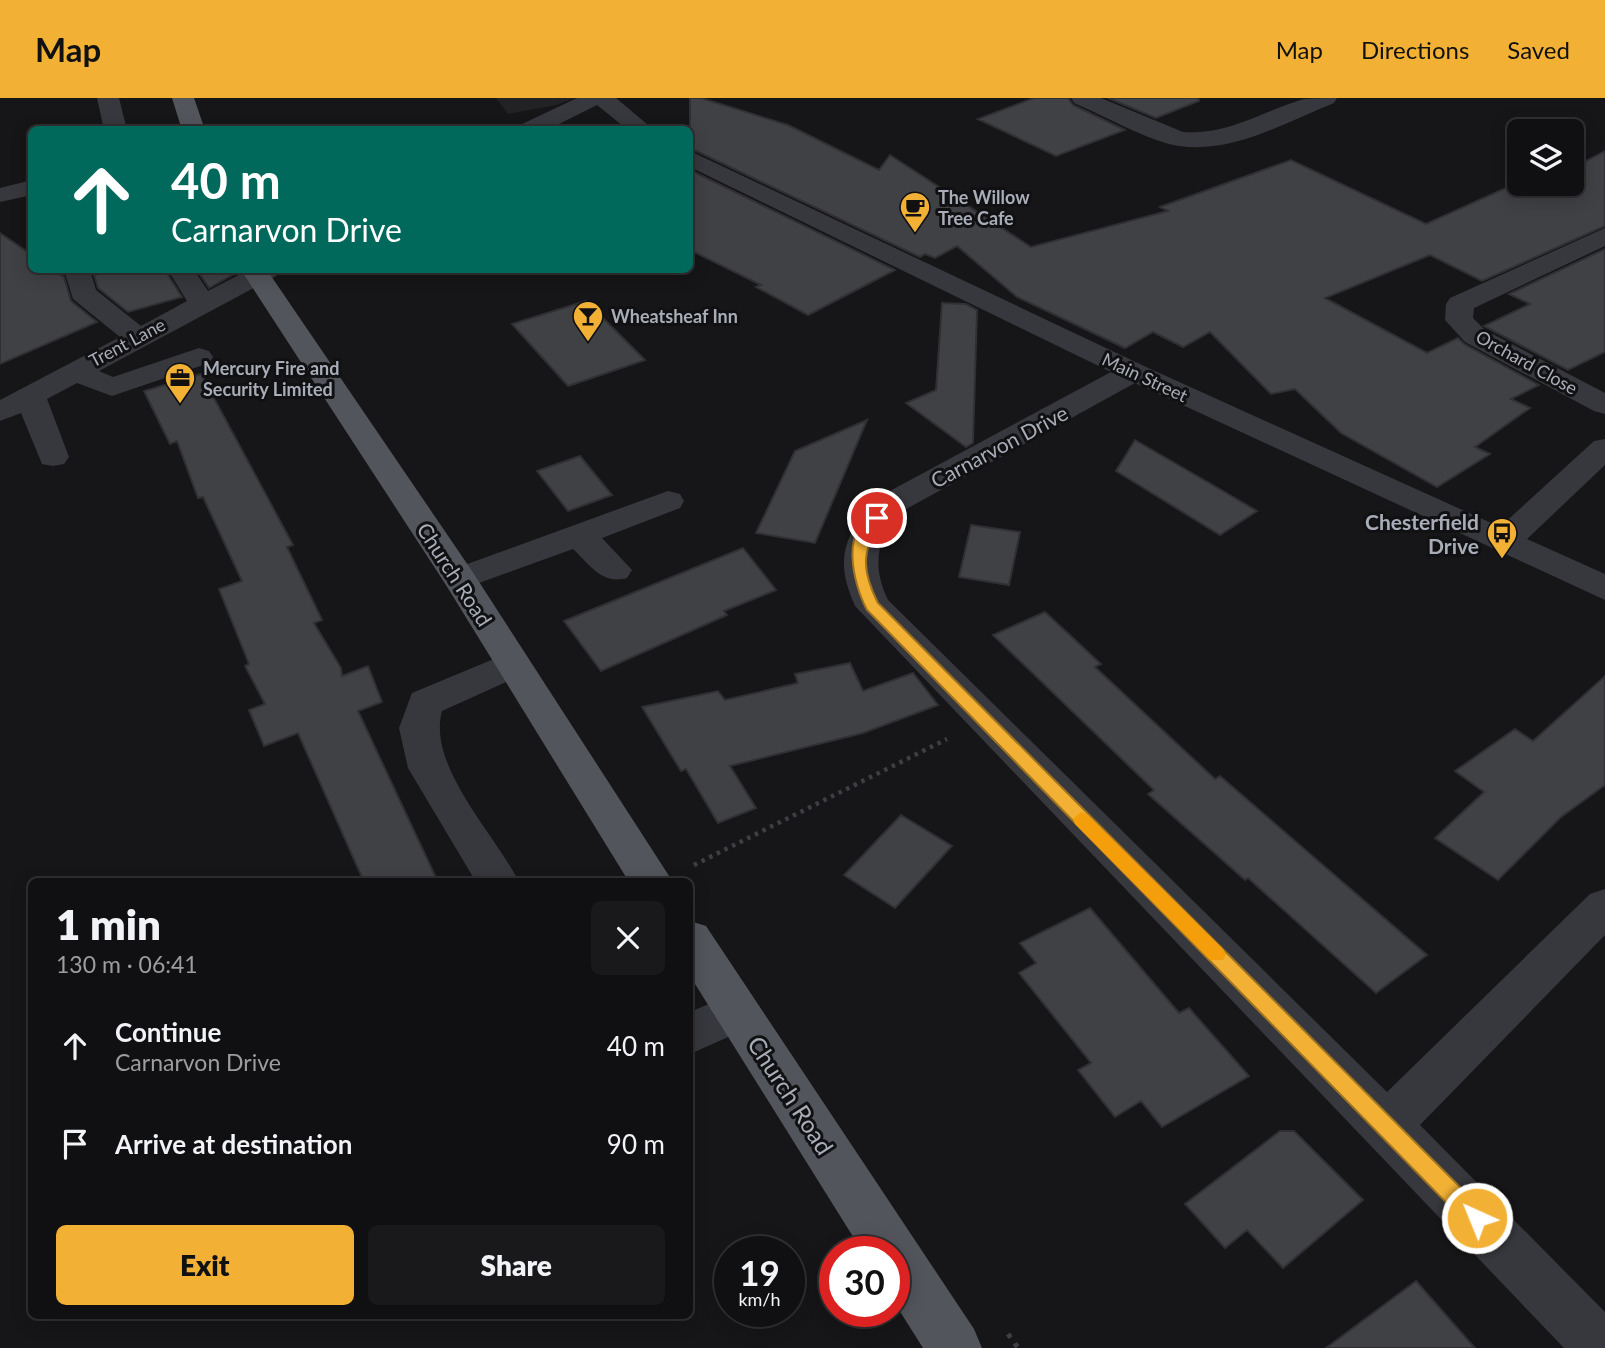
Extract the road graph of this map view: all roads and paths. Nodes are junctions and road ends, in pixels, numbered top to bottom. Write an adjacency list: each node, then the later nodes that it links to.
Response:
1 (108, 98): 7 (street)
2 (183, 98): 8 (main road)
3 (595, 98): 9 (street)
4 (601, 98): 10 (street)
5 (1082, 98): 6 (street)
6 (1326, 98)
7 (115, 126)
8 (193, 126)
9 (536, 126)
10 (638, 126)
11 (693, 159): 23 (street, Main Street)
12 (28, 188): 13 (street)
13 (0, 195)
14 (1605, 236): 25 (street, Orchard Close)
15 (78, 273): 20 (street)
16 (183, 273): 19 (street)
17 (255, 273): 19 (street, Trent Lane)
18 (260, 273): 33 (main road, Church Road)
19 (202, 303): 20 (street, Trent Lane)
20 (138, 337): 22 (street, Trent Lane)
21 (200, 357): 22 (street)
22 (72, 372): 24 (street, Trent Lane)
23 (1134, 372): 31 (street, Main Street); 36 (street, Carnarvon Drive)
24 (30, 395): 26 (street, Trent Lane); 28 (street)
25 (1605, 405)
26 (0, 412)
27 (1605, 448): 31 (street)
28 (53, 457)
29 (668, 501): 30 (street)
30 (579, 535): 32 (street); 33 (street)
31 (1503, 542): 34 (street, Main Street)
32 (615, 570)
33 (460, 579): 35 (main road, Church Road)
34 (1605, 588)
35 (513, 664): 38 (street); 39 (main road, Church Road)
36 (985, 723): 37 (path); 44 (street, Carnarvon Drive)
37 (688, 868)
38 (496, 878)
39 (649, 878)
40 (1605, 907): 44 (street)
41 (693, 944): 42 (main road, Church Road)
42 (737, 1012): 43 (street); 45 (main road, Church Road)
43 (693, 1033)
44 (1387, 1125): 48 (street)
45 (882, 1236)
46 (910, 1279): 47 (main road, Church Road)
47 (955, 1348)
48 (1602, 1348)

